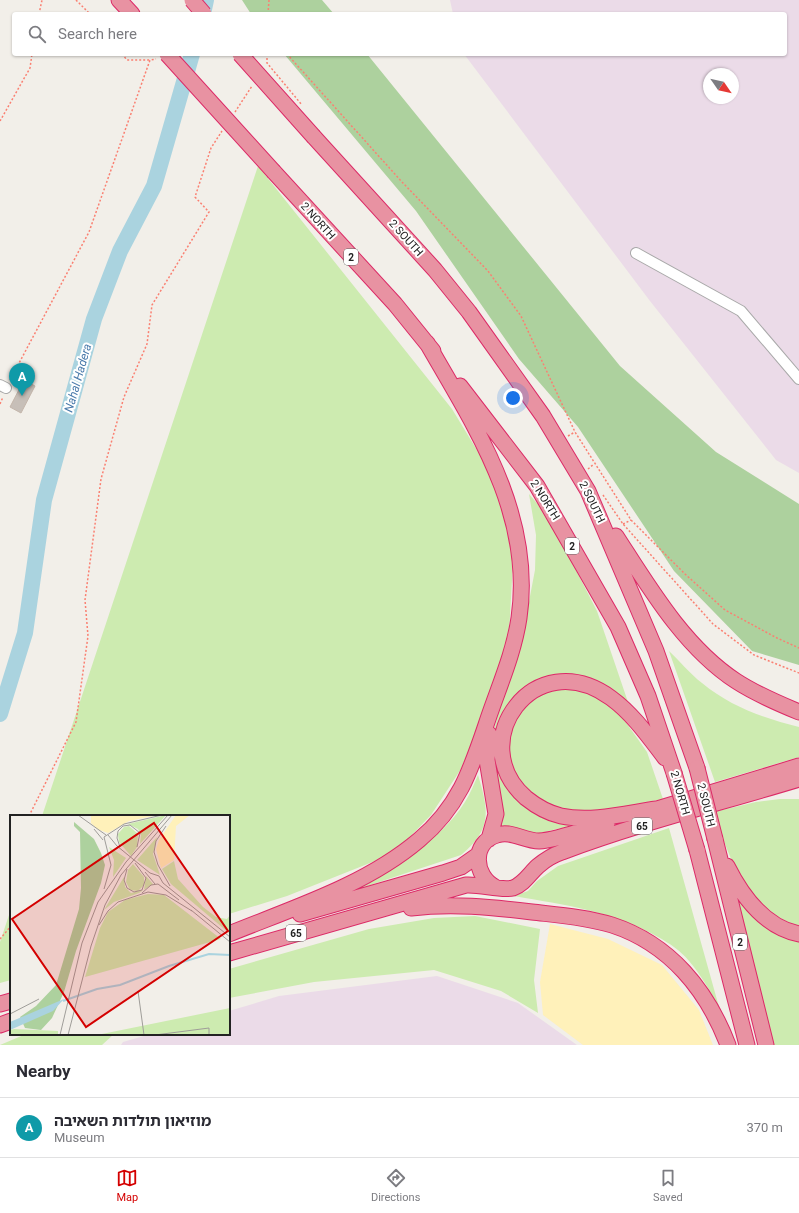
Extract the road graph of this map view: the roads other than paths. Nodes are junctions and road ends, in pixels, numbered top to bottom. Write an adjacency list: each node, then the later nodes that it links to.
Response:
1 (119, 0): 3 (highway)
2 (192, 0): 4 (highway, bridge)
3 (130, 12)
4 (202, 12)
5 (242, 56): 10 (highway, 2 SOUTH / 2, bridge)
6 (162, 57): 8 (highway, 2 NORTH / 2, bridge)
7 (636, 253): 9 (lane)
8 (427, 343): 11 (highway); 14 (highway, 2 NORTH / 2)
9 (799, 379)
10 (588, 491): 12 (highway); 20 (highway, 2 SOUTH / 2, bridge)
11 (499, 688): 19 (highway); 24 (highway)
12 (799, 712)
13 (799, 766): 18 (highway, 65)
14 (673, 770): 18 (highway); 33 (highway, 2 NORTH / 2, bridge)
15 (799, 779): 17 (highway, 65)
16 (799, 791): 17 (highway)
17 (732, 799): 22 (highway, 65)
18 (663, 808): 19 (highway, 65)
19 (489, 839): 21 (highway, 65)
20 (715, 842): 26 (highway); 34 (highway, 2 SOUTH / 2)
21 (478, 855): 22 (highway); 25 (highway, 65)
22 (496, 887): 23 (highway, 65)
23 (362, 915): 27 (highway, 65); 32 (highway)
24 (230, 934)
25 (230, 934)
26 (799, 934)
27 (230, 953)
28 (10, 1001): 29 (highway)
29 (0, 1004)
30 (10, 1021): 31 (highway)
31 (0, 1025)
32 (728, 1045)
33 (748, 1045)
34 (766, 1045)

